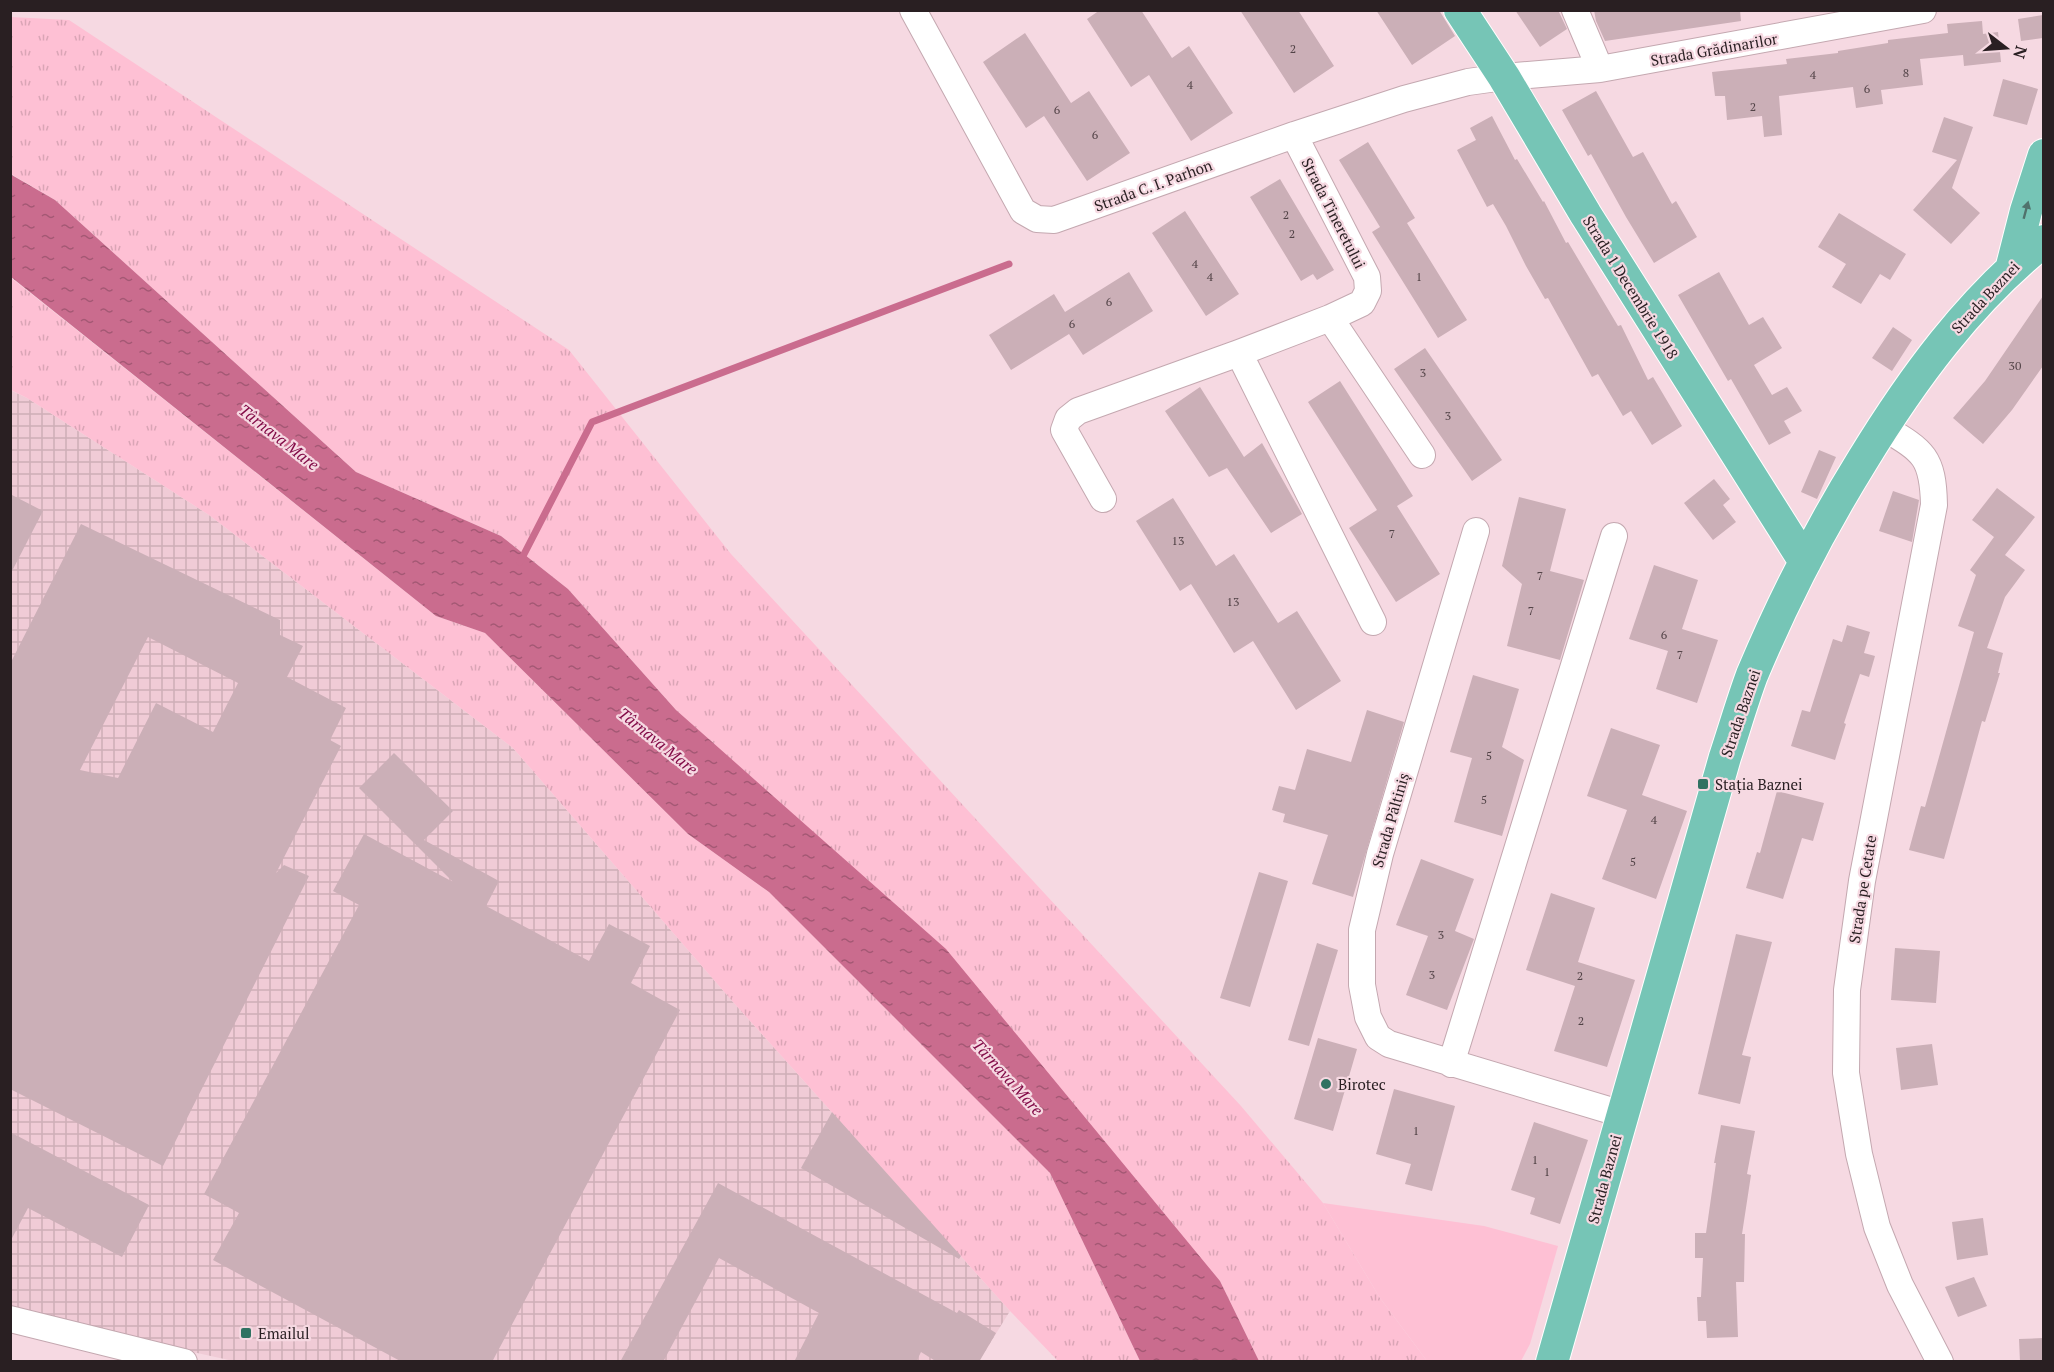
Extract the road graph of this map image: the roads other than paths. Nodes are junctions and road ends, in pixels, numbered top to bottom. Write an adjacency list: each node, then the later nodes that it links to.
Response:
1 (913, 10): 7 (street, Strada C. I. Parhon)
2 (1460, 10): 6 (main road, Strada 1 Decembrie 1918)
3 (1575, 10): 5 (street)
4 (1916, 11): 5 (street, Strada Grădinarilor)
5 (1600, 69): 6 (street, Strada Grădinarilor)
6 (1504, 77): 7 (street, Strada C. I. Parhon); 18 (main road, Strada 1 Decembrie 1918)
7 (1294, 135): 11 (street, Strada Tineretului)
8 (2043, 155): 10 (main road, one-way to 8)
9 (2043, 241): 10 (main road, Strada Baznei)
10 (2012, 266): 13 (main road, Strada Baznei)
11 (1330, 318): 12 (street, Strada Tineretului); 14 (street)
12 (1239, 353): 15 (street, Strada Tineretului); 19 (street)
13 (1883, 427): 18 (main road, Strada Baznei); 25 (street, Strada pe Cetate)
14 (1422, 455)
15 (1103, 499)
16 (1476, 531): 20 (street, Strada Păltiniș)
17 (1614, 536): 20 (street)
18 (1805, 562): 21 (main road, Strada Baznei)
19 (1373, 622)
20 (1451, 1064): 21 (street, Strada Păltiniș)
21 (1622, 1113): 24 (main road, Strada Baznei)
22 (10, 1319): 23 (street)
23 (184, 1362)
24 (1552, 1362)
25 (1940, 1362)

